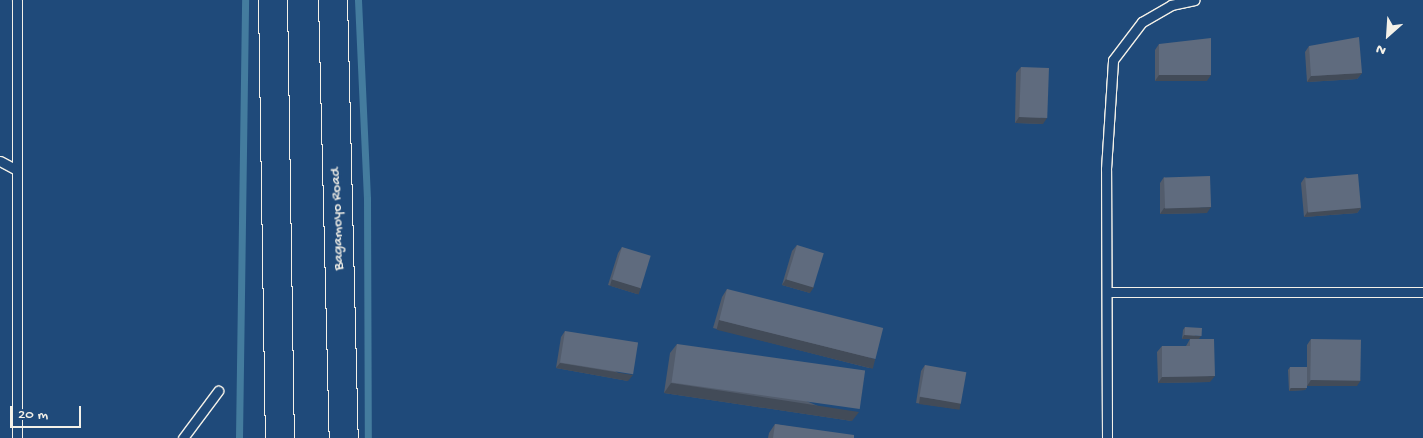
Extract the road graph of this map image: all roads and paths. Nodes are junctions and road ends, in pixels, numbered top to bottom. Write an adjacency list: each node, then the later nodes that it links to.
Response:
1 (17, 0): 6 (lane)
2 (273, 0): 12 (highway)
3 (333, 0): 13 (highway, Bagamoyo Road)
4 (1194, 0): 7 (lane)
5 (0, 161): 6 (lane)
6 (15, 169): 10 (lane)
7 (1109, 292): 8 (lane); 14 (lane)
8 (1423, 292)
9 (218, 391): 11 (lane)
10 (17, 438)
11 (183, 438)
12 (280, 438)
13 (344, 438)
14 (1107, 438)

